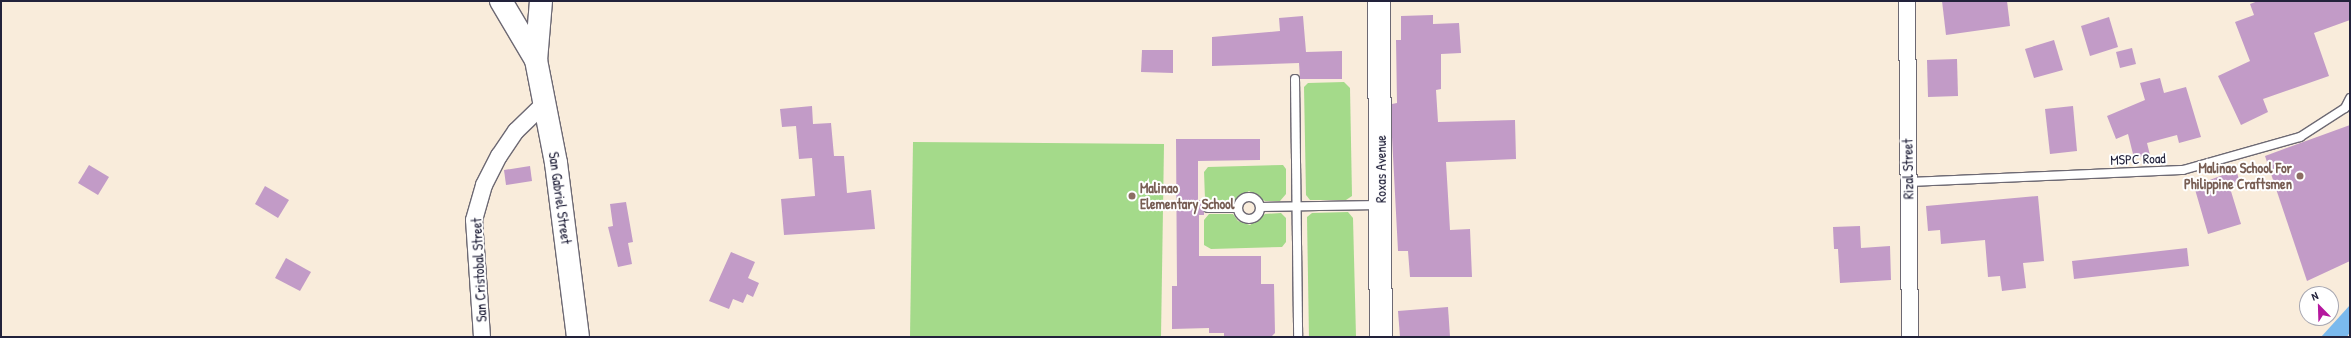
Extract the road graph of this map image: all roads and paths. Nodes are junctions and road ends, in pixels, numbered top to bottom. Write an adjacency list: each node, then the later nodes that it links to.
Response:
1 (501, 1): 5 (street)
2 (541, 1): 5 (street)
3 (1380, 1): 10 (street, Roxas Avenue)
4 (1907, 1): 9 (street, Rizal Street)
5 (536, 60): 8 (street, San Gabriel Street)
6 (1295, 79): 12 (lane)
7 (2350, 98): 9 (lane, MSPC Road)
8 (543, 106): 15 (street, San Cristobal Street); 16 (street, San Gabriel Street)
9 (1908, 182): 19 (street, Rizal Street)
10 (1381, 205): 12 (lane); 18 (street, Roxas Avenue)
11 (1260, 207): 12 (lane); 14 (lane); 14 (lane)
12 (1296, 207): 17 (lane)
13 (1208, 208): 14 (lane)
14 (1238, 208)
15 (482, 337)
16 (578, 337)
17 (1298, 337)
18 (1381, 337)
19 (1910, 337)

